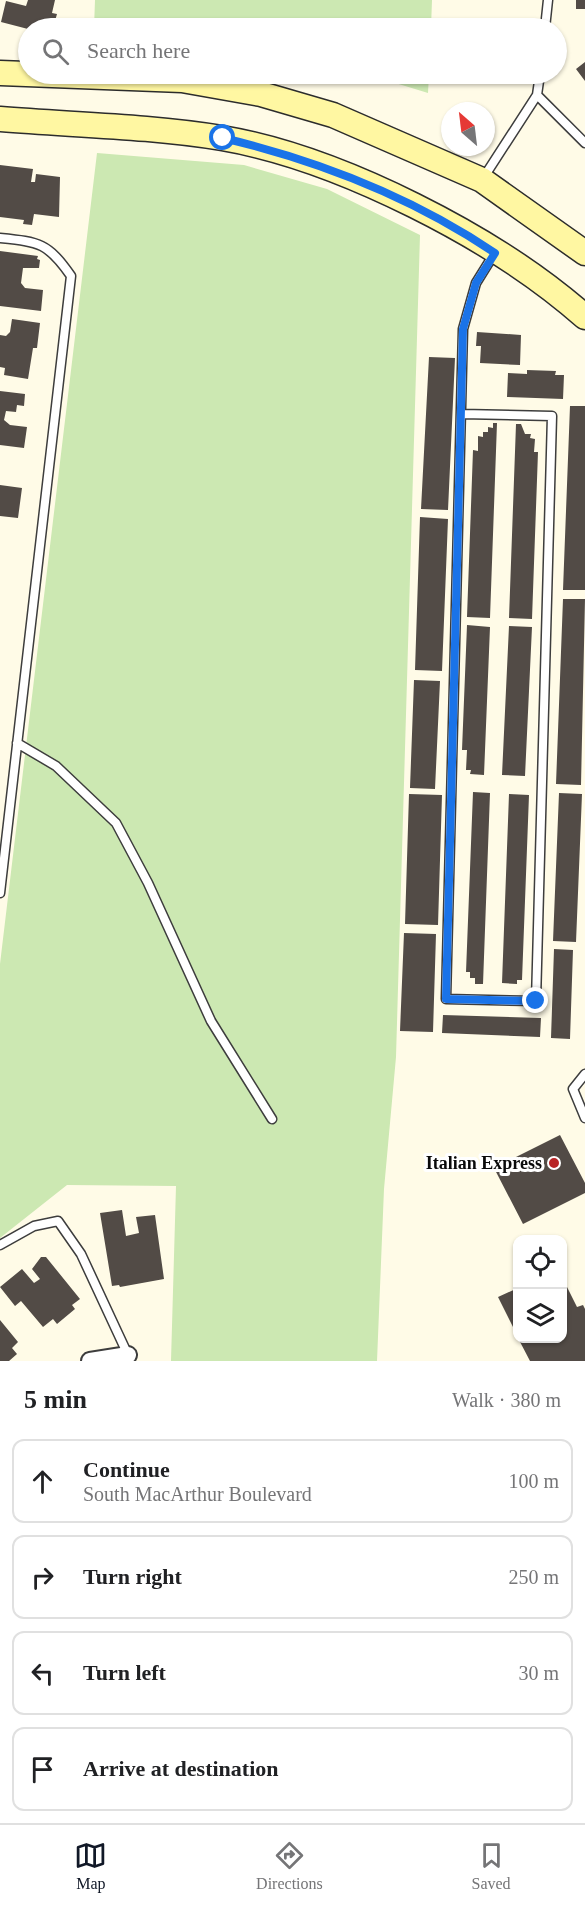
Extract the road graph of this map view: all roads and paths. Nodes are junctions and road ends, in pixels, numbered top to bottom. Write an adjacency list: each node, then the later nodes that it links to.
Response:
1 (548, 0): 2 (lane)
2 (546, 18)
3 (0, 73): 4 (main road)
4 (18, 74)
5 (205, 84): 10 (main road)
6 (539, 84): 7 (lane)
7 (537, 95): 9 (lane); 10 (lane)
8 (0, 119): 12 (main road)
9 (585, 143)
10 (482, 180): 13 (main road)
11 (0, 238): 16 (lane)
12 (495, 253): 14 (main road); 15 (lane)
13 (585, 253)
14 (585, 317)
15 (462, 414): 15 (lane)
16 (17, 743): 17 (lane); 20 (lane)
17 (0, 893)
18 (585, 1074): 19 (lane)
19 (585, 1118)
20 (272, 1119)
21 (0, 1245): 22 (lane)
22 (128, 1355): 23 (street)
23 (90, 1361)

